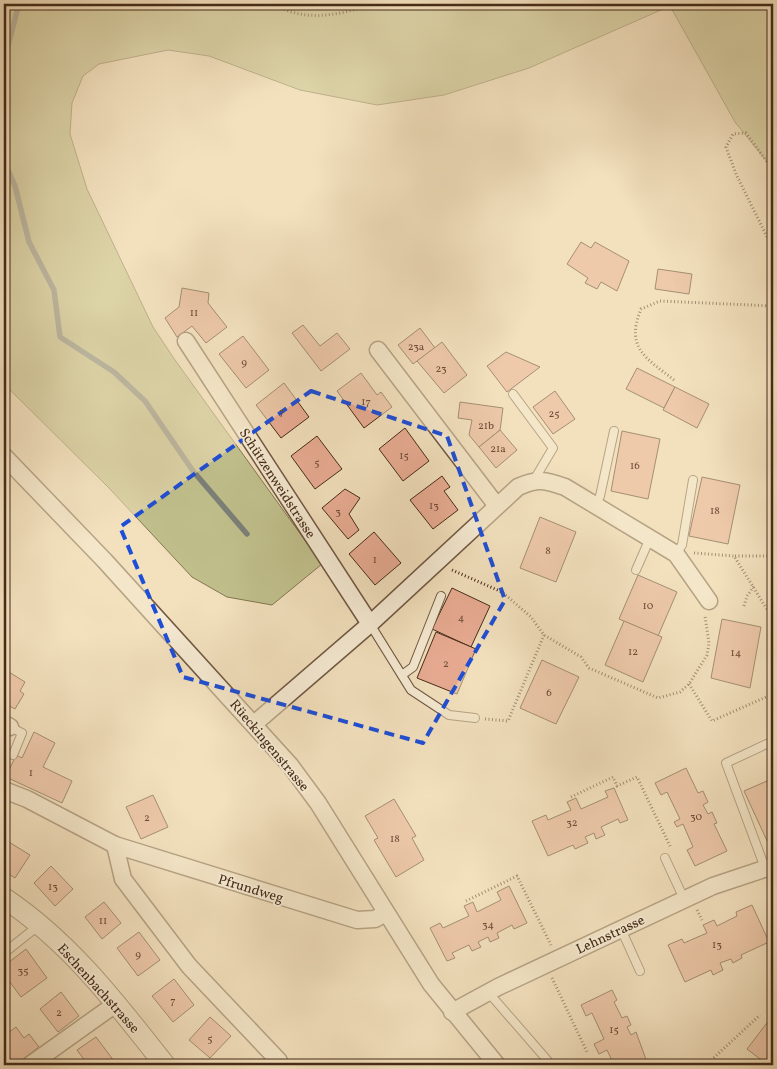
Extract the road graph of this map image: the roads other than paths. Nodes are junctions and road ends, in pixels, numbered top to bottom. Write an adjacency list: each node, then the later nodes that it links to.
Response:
1 (186, 341): 15 (street, Schützenweidstrasse)
2 (378, 350): 8 (street)
3 (513, 394): 6 (lane)
4 (614, 431): 9 (lane)
5 (4, 456): 18 (street, Rüeckingenstrasse)
6 (534, 480): 8 (street); 9 (street)
7 (694, 480): 11 (lane)
8 (498, 506): 15 (street)
9 (596, 506): 10 (street)
10 (650, 538): 11 (street); 12 (lane)
11 (676, 554): 14 (street)
12 (636, 570)
13 (441, 596): 16 (lane)
14 (706, 604)
15 (370, 624): 16 (lane); 18 (street)
16 (402, 675): 17 (lane)
17 (474, 718)
18 (254, 724): 28 (street, Rüeckingenstrasse)
19 (7, 726): 21 (lane)
20 (773, 741): 25 (lane)
21 (13, 755)
22 (4, 790): 23 (street, Pfrundweg)
23 (115, 845): 28 (street, Pfrundweg); 36 (street)
24 (665, 858): 27 (lane)
25 (769, 867): 27 (street, Lehnstrasse)
26 (4, 898): 29 (street, Eschenbachstrasse)
27 (690, 903): 30 (street, Lehnstrasse)
28 (386, 913): 35 (street, Rüeckingenstrasse)
29 (40, 925): 31 (lane); 34 (street, Eschenbachstrasse)
30 (621, 929): 32 (lane); 33 (street, Lehnstrasse)
31 (4, 953)
32 (640, 971)
33 (488, 992): 35 (street, Lehnstrasse); 37 (lane)
34 (117, 1004): 38 (street); 39 (street, Eschenbachstrasse)
35 (452, 1012): 40 (street, Rüeckingenstrasse)
36 (279, 1061)
37 (550, 1063)
38 (30, 1065)
39 (165, 1065)
40 (497, 1065)

